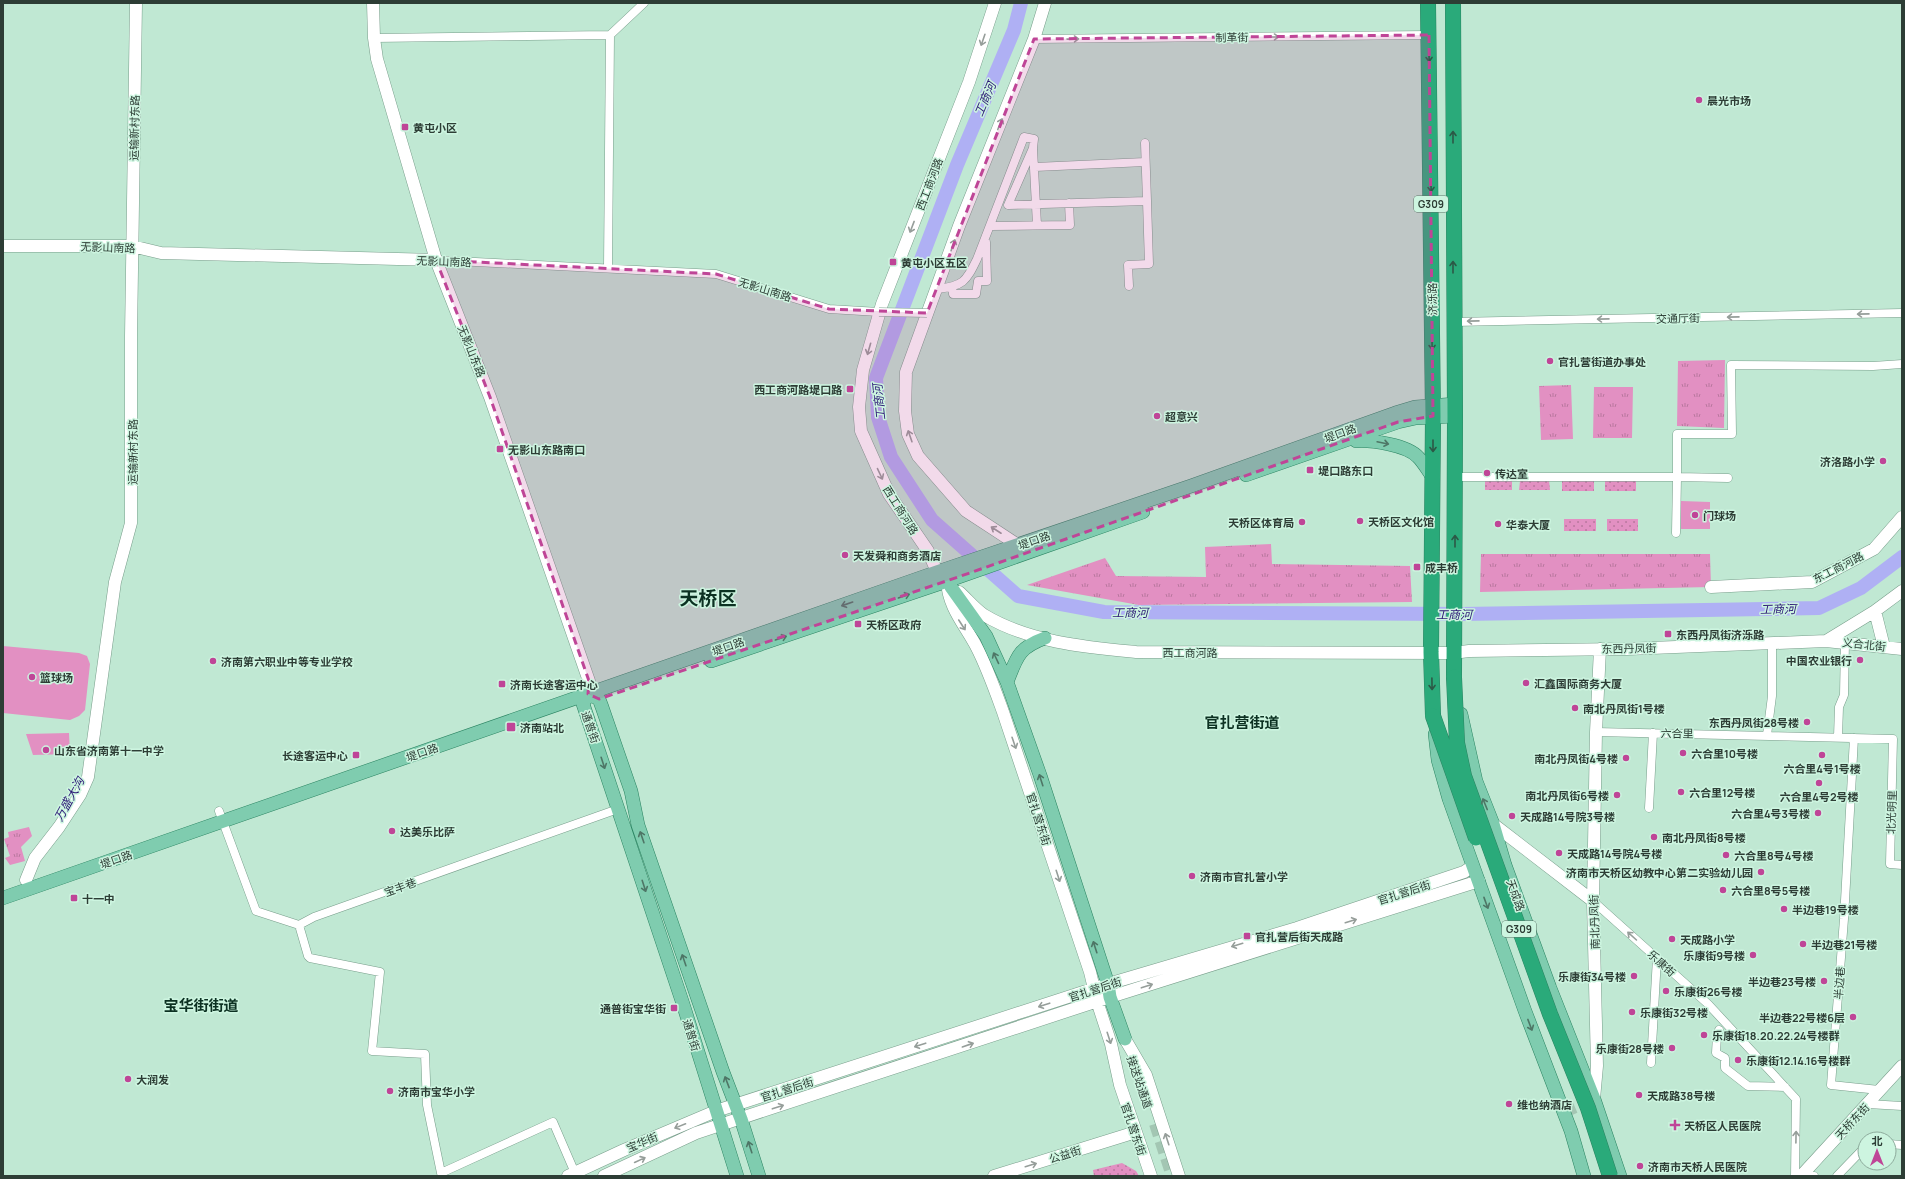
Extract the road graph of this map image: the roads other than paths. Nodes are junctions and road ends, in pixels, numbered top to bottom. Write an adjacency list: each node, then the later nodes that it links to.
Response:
1 (136, 3): 25 (main road, 运输新村东路)
2 (373, 3): 10 (main road, 无影山东路)
3 (644, 3): 8 (street)
4 (995, 3): 31 (main road, 西工商河路, one-way to 31)
5 (1044, 3): 11 (main road)
6 (1428, 3): 9 (highway, 济泺路 / G309)
7 (1453, 3): 34 (highway, 济泺路 / G309, one-way to 7)
8 (610, 34): 10 (street); 27 (street)
9 (1429, 35): 11 (street, 制革街, one-way to 9); 36 (highway, 济泺路 / G309, one-way to 36)
10 (374, 38): 26 (main road, 无影山东路)
11 (1034, 39): 30 (main road, one-way to 11)
12 (1145, 143): 14 (street)
13 (1033, 148): 15 (street); 19 (street); 20 (street)
14 (1145, 162): 15 (street); 16 (street)
15 (1035, 167): 18 (street)
16 (1147, 201): 17 (street); 28 (street)
17 (1069, 203): 18 (street); 21 (street)
18 (1036, 204): 19 (street); 21 (street)
19 (1008, 205): 20 (street)
20 (998, 206): 22 (street)
21 (1037, 225): 22 (street)
22 (990, 226): 23 (street)
23 (986, 237): 29 (street); 29 (street)
24 (3, 246): 25 (main road, 无影山南路)
25 (132, 246): 26 (main road, 无影山南路); 76 (main road, 运输新村东路)
26 (436, 260): 27 (street, 无影山南路); 63 (main road, 无影山东路)
27 (608, 268): 31 (street, 无影山南路)
28 (1129, 286)
29 (952, 287): 30 (street)
30 (937, 289): 32 (main road)
31 (879, 312): 32 (street, 无影山南路, bridge); 46 (main road, 西工商河路, one-way to 46)
32 (927, 313): 45 (main road, one-way to 32)
33 (1902, 313): 34 (street, 交通厅街, one-way to 34)
34 (1454, 322): 37 (highway, 济泺路 / G309)
35 (1902, 364): 41 (street)
36 (1433, 410): 37 (main road, 堤口路); 38 (main road, 堤口路); 39 (highway, 济泺路 / G309, one-way to 39); 45 (main road, 堤口路)
37 (1455, 410): 40 (highway, 济泺路 / G309)
38 (1344, 441): 39 (main road, one-way to 39); 45 (main road, 堤口路)
39 (1433, 477): 59 (highway, 济泺路 / G309)
40 (1455, 477): 41 (street); 60 (highway, 济泺路 / G309, one-way to 40)
41 (1677, 477): 42 (street); 44 (street)
42 (1728, 478)
43 (1902, 517): 49 (main road, 东工商河路)
44 (1676, 533)
45 (1023, 548): 47 (main road, 堤口路)
46 (935, 568): 47 (main road, 堤口路); 48 (main road, 西工商河路); 63 (main road, 堤口路, one-way to 63)
47 (957, 572): 48 (main road, 堤口路)
48 (949, 586): 52 (main road, 西工商河路); 62 (main road, 官扎营东街, one-way to 48); 63 (main road, 堤口路, one-way to 48); 84 (main road, 官扎营东街, one-way to 84)
49 (1711, 587)
50 (1902, 591): 51 (main road)
51 (1875, 611): 53 (main road); 56 (main road)
52 (1045, 638): 59 (main road, 西工商河路); 62 (main road)
53 (1826, 641): 54 (main road, 义合北街); 55 (main road, 东西丹凤街)
54 (1845, 642): 56 (main road, 义合北街); 68 (street)
55 (1772, 643): 58 (main road, 东西丹凤街); 67 (street)
56 (1884, 647): 57 (main road, 义合北街)
57 (1902, 648)
58 (1600, 649): 60 (main road, 东西丹凤街); 65 (main road, 南北丹凤街)
59 (1431, 652): 60 (main road, 东西丹凤街); 64 (highway, 天成路 / G309, one-way to 64)
60 (1453, 652): 61 (highway, 天成路 / G309)
61 (1454, 677): 73 (main road, 天成路, one-way to 61); 113 (highway, 天成路 / G309, bridge)
62 (1007, 682): 83 (main road, 官扎营东街, one-way to 62)
63 (590, 699): 71 (main road, 通普街, one-way to 71); 72 (main road, 堤口路); 94 (main road, 通普街, one-way to 63)
64 (1433, 716): 75 (main road, 天成路); 112 (highway, 天成路 / G309, bridge)
65 (1596, 732): 66 (street, 六合里); 79 (main road, 南北丹凤街)
66 (1653, 733): 67 (street, 六合里); 70 (street)
67 (1767, 735): 68 (street, 六合里)
68 (1838, 737): 69 (street, 六合里)
69 (1854, 738): 74 (street, 北光明里); 91 (street, 半边巷)
70 (1649, 808)
71 (618, 809): 81 (street, 宝丰巷); 96 (main road, 通普街, one-way to 96)
72 (224, 824): 78 (main road, 堤口路); 80 (main road, 堤口路); 81 (street)
73 (1493, 824): 79 (main road, 乐康街); 92 (main road, 天成路)
74 (1902, 865)
75 (1473, 866): 77 (main road, 天成路); 83 (main road, 官扎营后街, one-way to 83)
76 (26, 880)
77 (1478, 881): 85 (main road, 官扎营后街, one-way to 77); 111 (main road, 天成路, one-way to 111)
78 (3, 898)
79 (1593, 901): 82 (street, 乐康街, one-way to 79); 92 (main road, 南北丹凤街)
80 (3, 907)
81 (299, 925): 103 (street)
82 (1657, 958): 88 (street); 90 (street, 乐康街)
83 (1108, 984): 84 (main road, 官扎营后街); 85 (main road, 官扎营东街)
84 (1094, 989): 85 (main road, 官扎营东街); 94 (main road, 官扎营后街, one-way to 94)
85 (1103, 999): 87 (main road, 官扎营东街); 97 (main road, 官扎营后街, one-way to 85); 100 (main road, 官扎营东街, one-way to 100)
86 (1719, 1030): 90 (street)
87 (1125, 1040): 98 (main road, 接送站通道); 110 (main road, 官扎营东街, one-way to 87)
88 (1651, 1063)
89 (1902, 1066): 91 (main road, 天桥东街)
90 (1785, 1087): 115 (street, 乐康街, one-way to 90)
91 (1879, 1090): 93 (main road, 天桥东街)
92 (1594, 1099): 114 (main road, 天成路)
93 (1868, 1104): 95 (street); 115 (main road, 天桥东街)
94 (736, 1105): 96 (main road, 官扎营后街); 97 (main road, 通普街)
95 (1902, 1106)
96 (716, 1111): 99 (main road, 通普街); 103 (main road, 宝华街, one-way to 103)
97 (741, 1119): 99 (main road, 宝华街); 107 (main road, 通普街, one-way to 97)
98 (1155, 1124)
99 (720, 1125): 101 (main road, 通普街); 104 (main road, 宝华街, one-way to 99)
100 (1136, 1132): 108 (main road, 公益街, one-way to 100); 109 (main road, 官扎营东街)
101 (727, 1147): 105 (main road, 通普街); 106 (main road)
102 (1857, 1155): 117 (street)
103 (571, 1174)
104 (604, 1176)
105 (737, 1176)
106 (741, 1176)
107 (759, 1176)
108 (994, 1176)
109 (1151, 1176)
110 (1179, 1176)
111 (1584, 1176)
112 (1600, 1176)
113 (1610, 1176)
114 (1620, 1176)
115 (1799, 1176): 116 (street)
116 (1814, 1176)
117 (1836, 1176)

